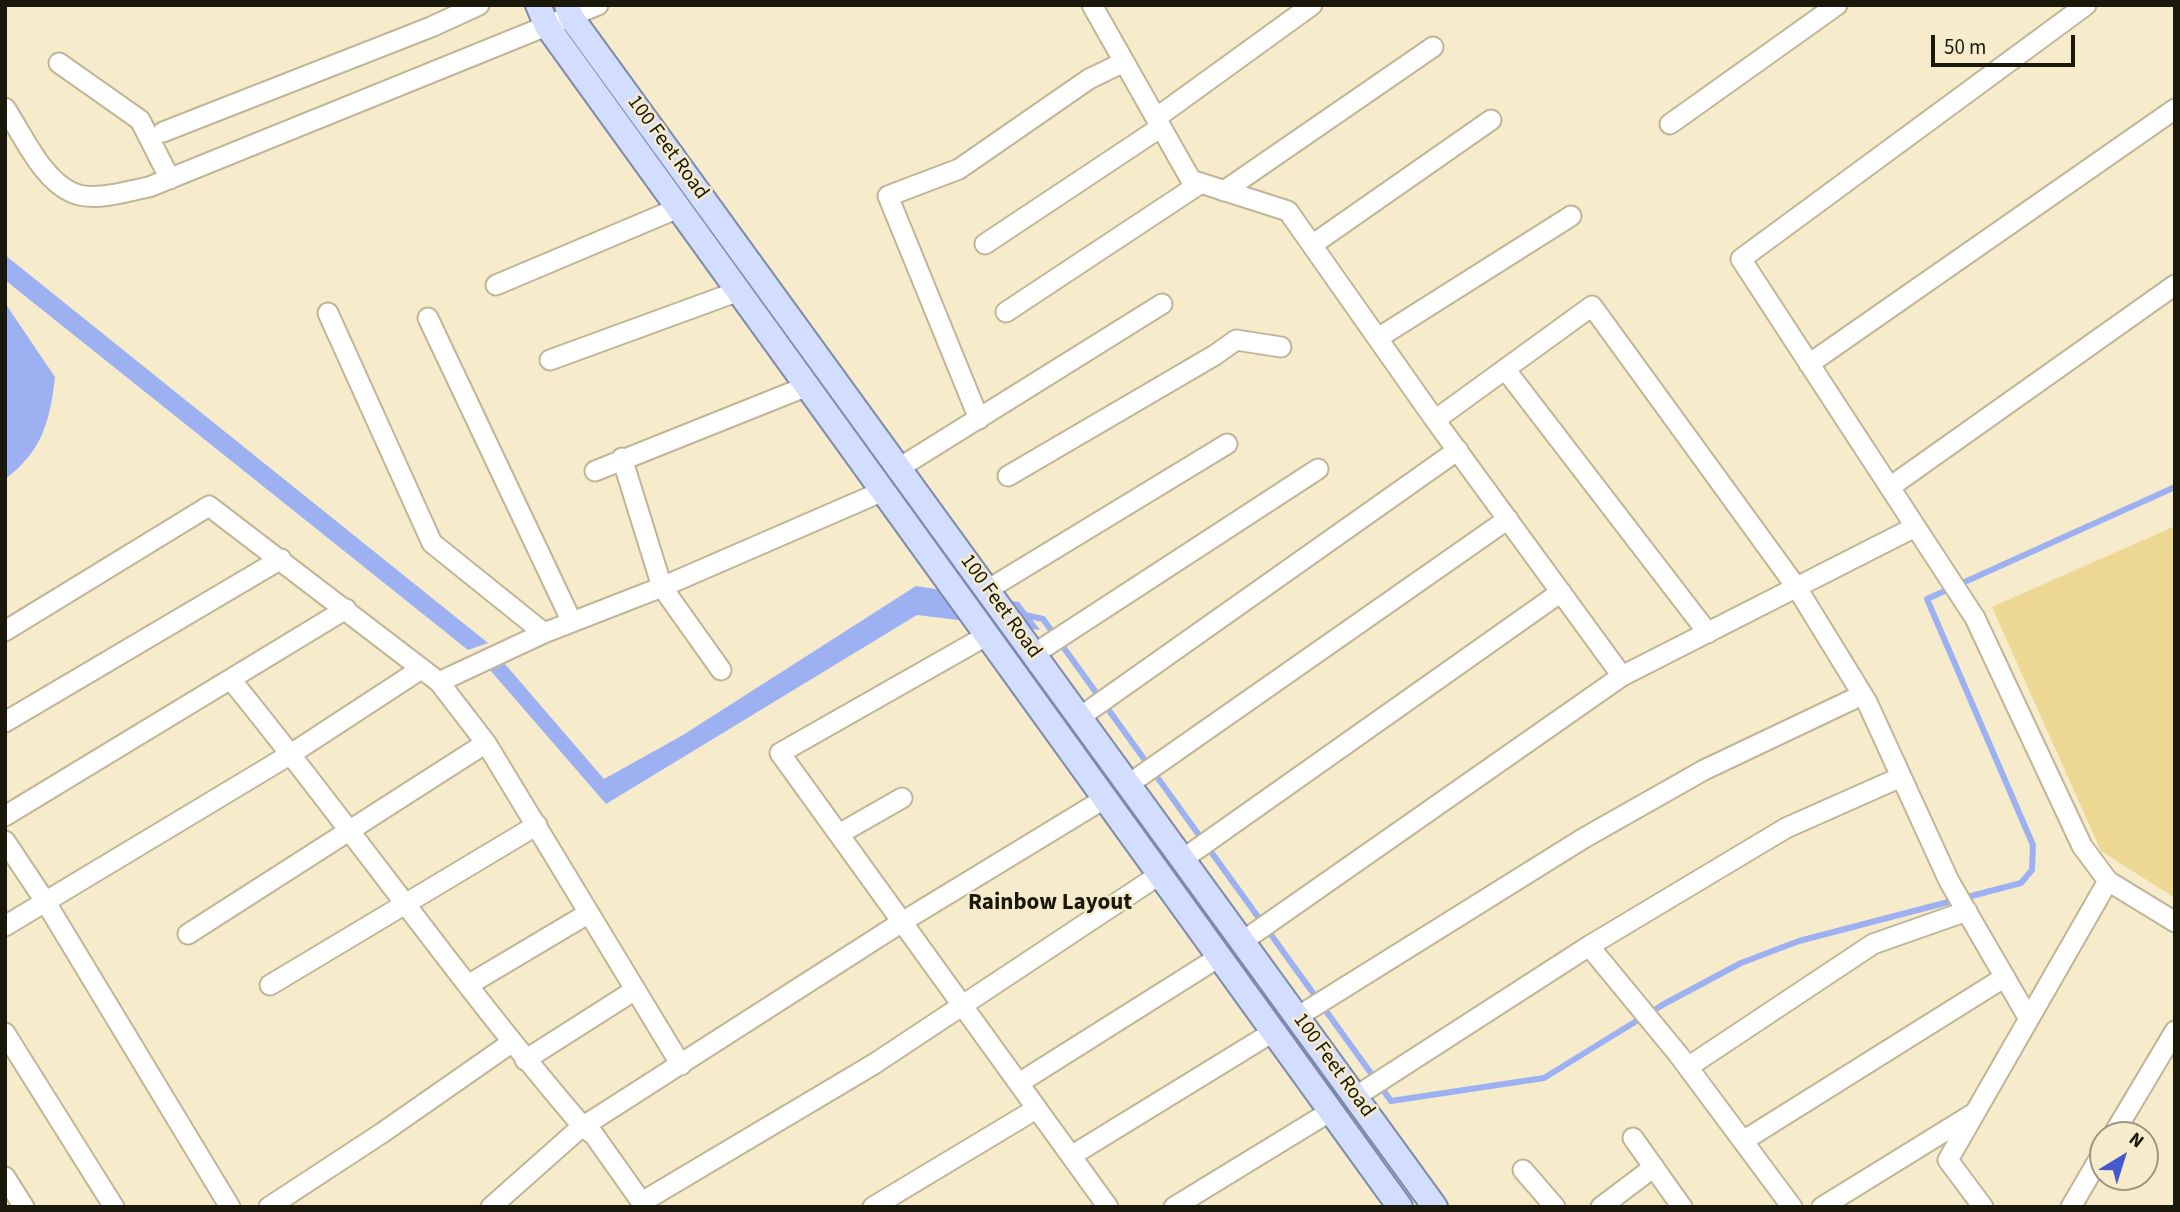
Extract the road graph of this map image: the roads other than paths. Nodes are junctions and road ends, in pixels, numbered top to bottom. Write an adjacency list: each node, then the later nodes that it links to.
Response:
1 (479, 5): 17 (street)
2 (598, 5): 7 (street)
3 (1092, 5): 10 (street)
4 (1312, 5): 15 (street)
5 (1836, 5): 16 (street)
6 (2086, 5): 35 (street)
7 (569, 11): 8 (street); 43 (main road, 100 Feet Road)
8 (542, 15): 18 (street); 21 (main road, 100 Feet Road)
9 (1433, 47): 20 (street)
10 (1124, 62): 15 (street); 38 (street)
11 (59, 63): 18 (street)
12 (5, 108): 18 (street)
13 (2175, 109): 35 (street)
14 (1491, 120): 24 (street)
15 (1159, 122): 19 (street); 23 (street)
16 (1670, 124)
17 (163, 132)
18 (170, 179)
19 (1201, 183): 20 (street); 29 (street)
20 (1224, 191): 24 (street)
21 (676, 209): 25 (street); 27 (main road, 100 Feet Road)
22 (1571, 216): 32 (street)
23 (985, 244)
24 (1312, 245): 32 (street)
25 (496, 285)
26 (2175, 285): 47 (street)
27 (736, 292): 34 (street); 37 (main road, 100 Feet Road)
28 (1161, 304): 38 (street)
29 (1006, 312)
30 (328, 313): 59 (street)
31 (428, 318): 57 (street)
32 (1378, 338): 39 (street)
33 (1281, 347): 46 (street)
34 (550, 360)
35 (1809, 364): 47 (street)
36 (1505, 369): 39 (street); 53 (street); 60 (street)
37 (805, 387): 42 (street); 48 (main road, 100 Feet Road)
38 (979, 419): 43 (street)
39 (1435, 420): 41 (street)
40 (1227, 444): 54 (street)
41 (1458, 450): 49 (street); 69 (street)
42 (622, 458): 45 (street); 52 (street)
43 (899, 468): 54 (main road, 100 Feet Road)
44 (1318, 469): 62 (street)
45 (595, 471)
46 (1008, 475)
47 (1889, 487): 50 (street)
48 (881, 492): 52 (street); 61 (main road, 100 Feet Road)
49 (1507, 519): 55 (street); 74 (street)
50 (1916, 527): 53 (street); 84 (street)
51 (281, 559): 56 (street); 58 (street); 70 (street)
52 (662, 587): 57 (street); 64 (street)
53 (1797, 588): 60 (street); 68 (street)
54 (987, 590): 62 (main road, 100 Feet Road)
55 (1562, 592): 65 (street); 82 (street)
56 (346, 609): 63 (street); 66 (street)
57 (572, 622): 59 (street)
58 (5, 631)
59 (544, 633): 67 (street)
60 (1708, 633): 65 (street)
61 (986, 636): 76 (main road, 100 Feet Road); 80 (street)
62 (1034, 654): 69 (main road, 100 Feet Road)
63 (421, 669): 67 (street); 72 (street)
64 (721, 670)
65 (1622, 676): 93 (street)
66 (232, 681): 72 (street); 77 (street)
67 (439, 682): 71 (street)
68 (1862, 695): 73 (street); 101 (street)
69 (1080, 717): 74 (main road, 100 Feet Road)
70 (5, 722)
71 (486, 743): 78 (street); 79 (street)
72 (291, 754): 79 (street); 85 (street)
73 (1901, 777): 87 (street); 94 (street)
74 (1129, 784): 82 (main road, 100 Feet Road)
75 (902, 798): 80 (street)
76 (1104, 799): 83 (main road, 100 Feet Road); 89 (street)
77 (5, 816)
78 (537, 825): 86 (street); 88 (street)
79 (347, 830): 86 (street); 92 (street)
80 (839, 834): 89 (street)
81 (5, 841): 85 (street)
82 (1183, 859): 93 (main road, 100 Feet Road)
83 (1159, 875): 95 (main road, 100 Feet Road); 100 (street)
84 (2108, 881): 90 (street); 102 (street)
85 (45, 901): 91 (street); 127 (street)
86 (407, 905): 97 (street); 98 (street)
87 (1967, 911): 96 (street); 109 (street)
88 (589, 913): 98 (street); 99 (street)
89 (902, 922): 100 (street); 108 (street)
90 (2175, 922)
91 (5, 926)
92 (188, 934)
93 (1242, 941): 101 (main road, 100 Feet Road)
94 (1589, 946): 109 (street); 111 (street)
95 (1219, 957): 104 (main road, 100 Feet Road); 110 (street)
96 (2005, 978): 102 (street); 118 (street)
97 (270, 985)
98 (468, 985): 106 (street)
99 (635, 990): 107 (street); 108 (street)
100 (963, 1003): 110 (street); 124 (street)
101 (1297, 1017): 111 (main road, 100 Feet Road)
102 (2029, 1019): 114 (street)
103 (2175, 1031): 115 (street)
104 (1273, 1032): 113 (main road, 100 Feet Road); 119 (street)
105 (5, 1033): 126 (street)
106 (511, 1043): 107 (street); 128 (street)
107 (525, 1060): 116 (street)
108 (681, 1065): 116 (street)
109 (1688, 1067): 118 (street)
110 (1019, 1083): 112 (street)
111 (1355, 1097): 134 (main road, 100 Feet Road)
112 (1036, 1109): 119 (street); 130 (street)
113 (1331, 1111): 132 (street); 133 (main road, 100 Feet Road)
114 (1975, 1113): 139 (street); 140 (street)
115 (2121, 1121)
116 (584, 1128): 124 (street); 129 (street)
117 (1633, 1138): 120 (street)
118 (1743, 1141): 138 (street)
119 (1071, 1156): 131 (street)
120 (1654, 1167): 136 (street); 137 (street)
121 (1523, 1170): 135 (street)
122 (2089, 1176): 141 (street)
123 (5, 1177): 125 (street)
124 (644, 1205)
125 (24, 1207)
126 (114, 1207)
127 (230, 1207)
128 (269, 1207)
129 (491, 1207)
130 (873, 1207)
131 (1108, 1207)
132 (1174, 1207)
133 (1400, 1207)
134 (1435, 1207)
135 (1555, 1207)
136 (1601, 1207)
137 (1682, 1207)
138 (1792, 1207)
139 (1822, 1207)
140 (1983, 1207)
141 (2071, 1207)

